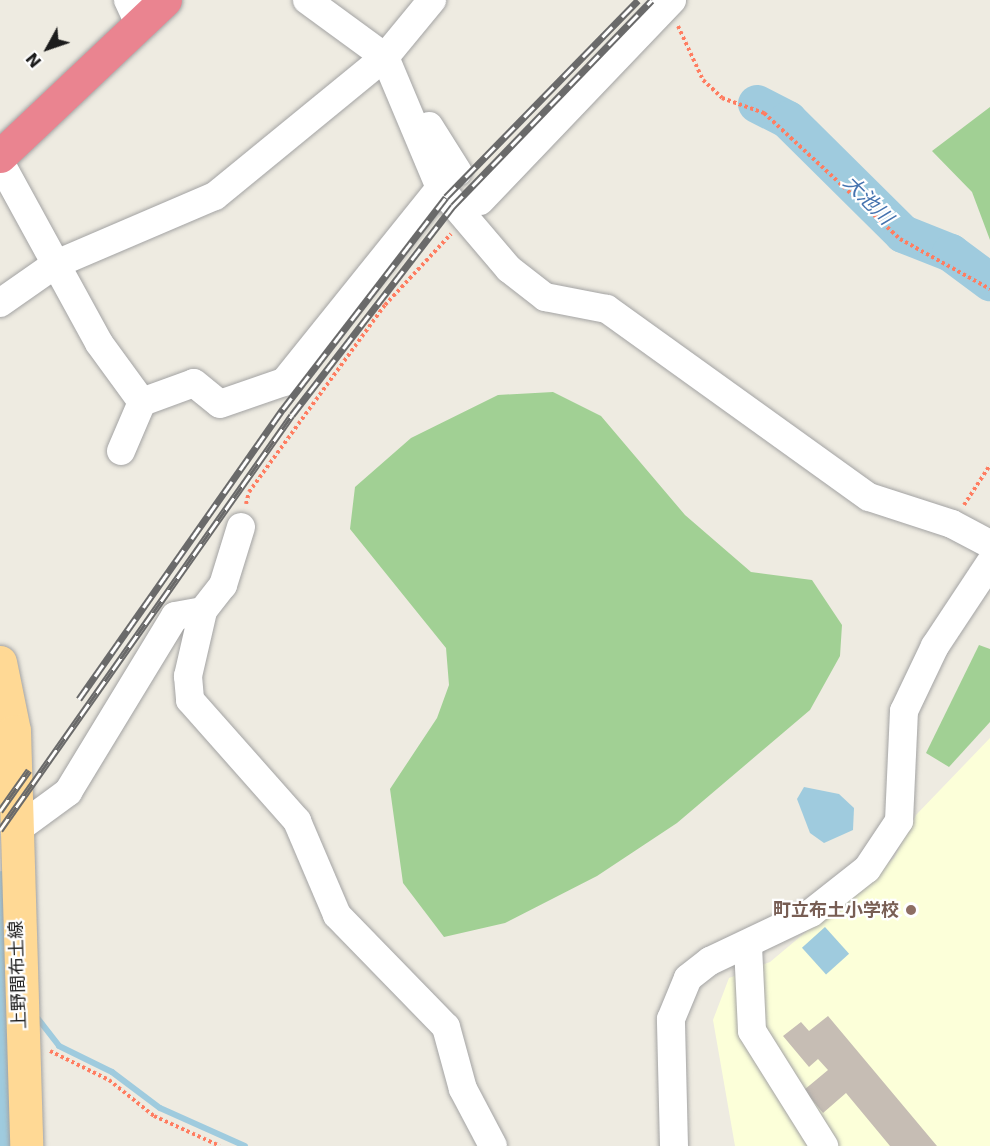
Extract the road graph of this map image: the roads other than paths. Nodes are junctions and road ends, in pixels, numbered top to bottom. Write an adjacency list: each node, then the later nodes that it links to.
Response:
1 (165, 0): 5 (highway)
2 (307, 0): 6 (street)
3 (432, 0): 6 (street)
4 (669, 2): 9 (street)
5 (134, 12): 7 (highway)
6 (391, 65): 9 (street); 10 (street)
7 (0, 156)
8 (0, 162): 10 (street)
9 (463, 195): 12 (street); 15 (street)
10 (56, 264): 11 (street); 12 (street)
11 (0, 303)
12 (142, 402): 13 (street)
13 (121, 451)
14 (241, 527): 17 (street)
15 (990, 544)
16 (990, 563): 21 (street)
17 (203, 611): 20 (street); 23 (street)
18 (4, 676): 19 (street); 20 (main road, 上野間布土線)
19 (3, 786)
20 (15, 831): 22 (main road, 上野間布土線)
21 (748, 946): 24 (street); 25 (street)
22 (26, 1146)
23 (493, 1146)
24 (674, 1146)
25 (824, 1146)

